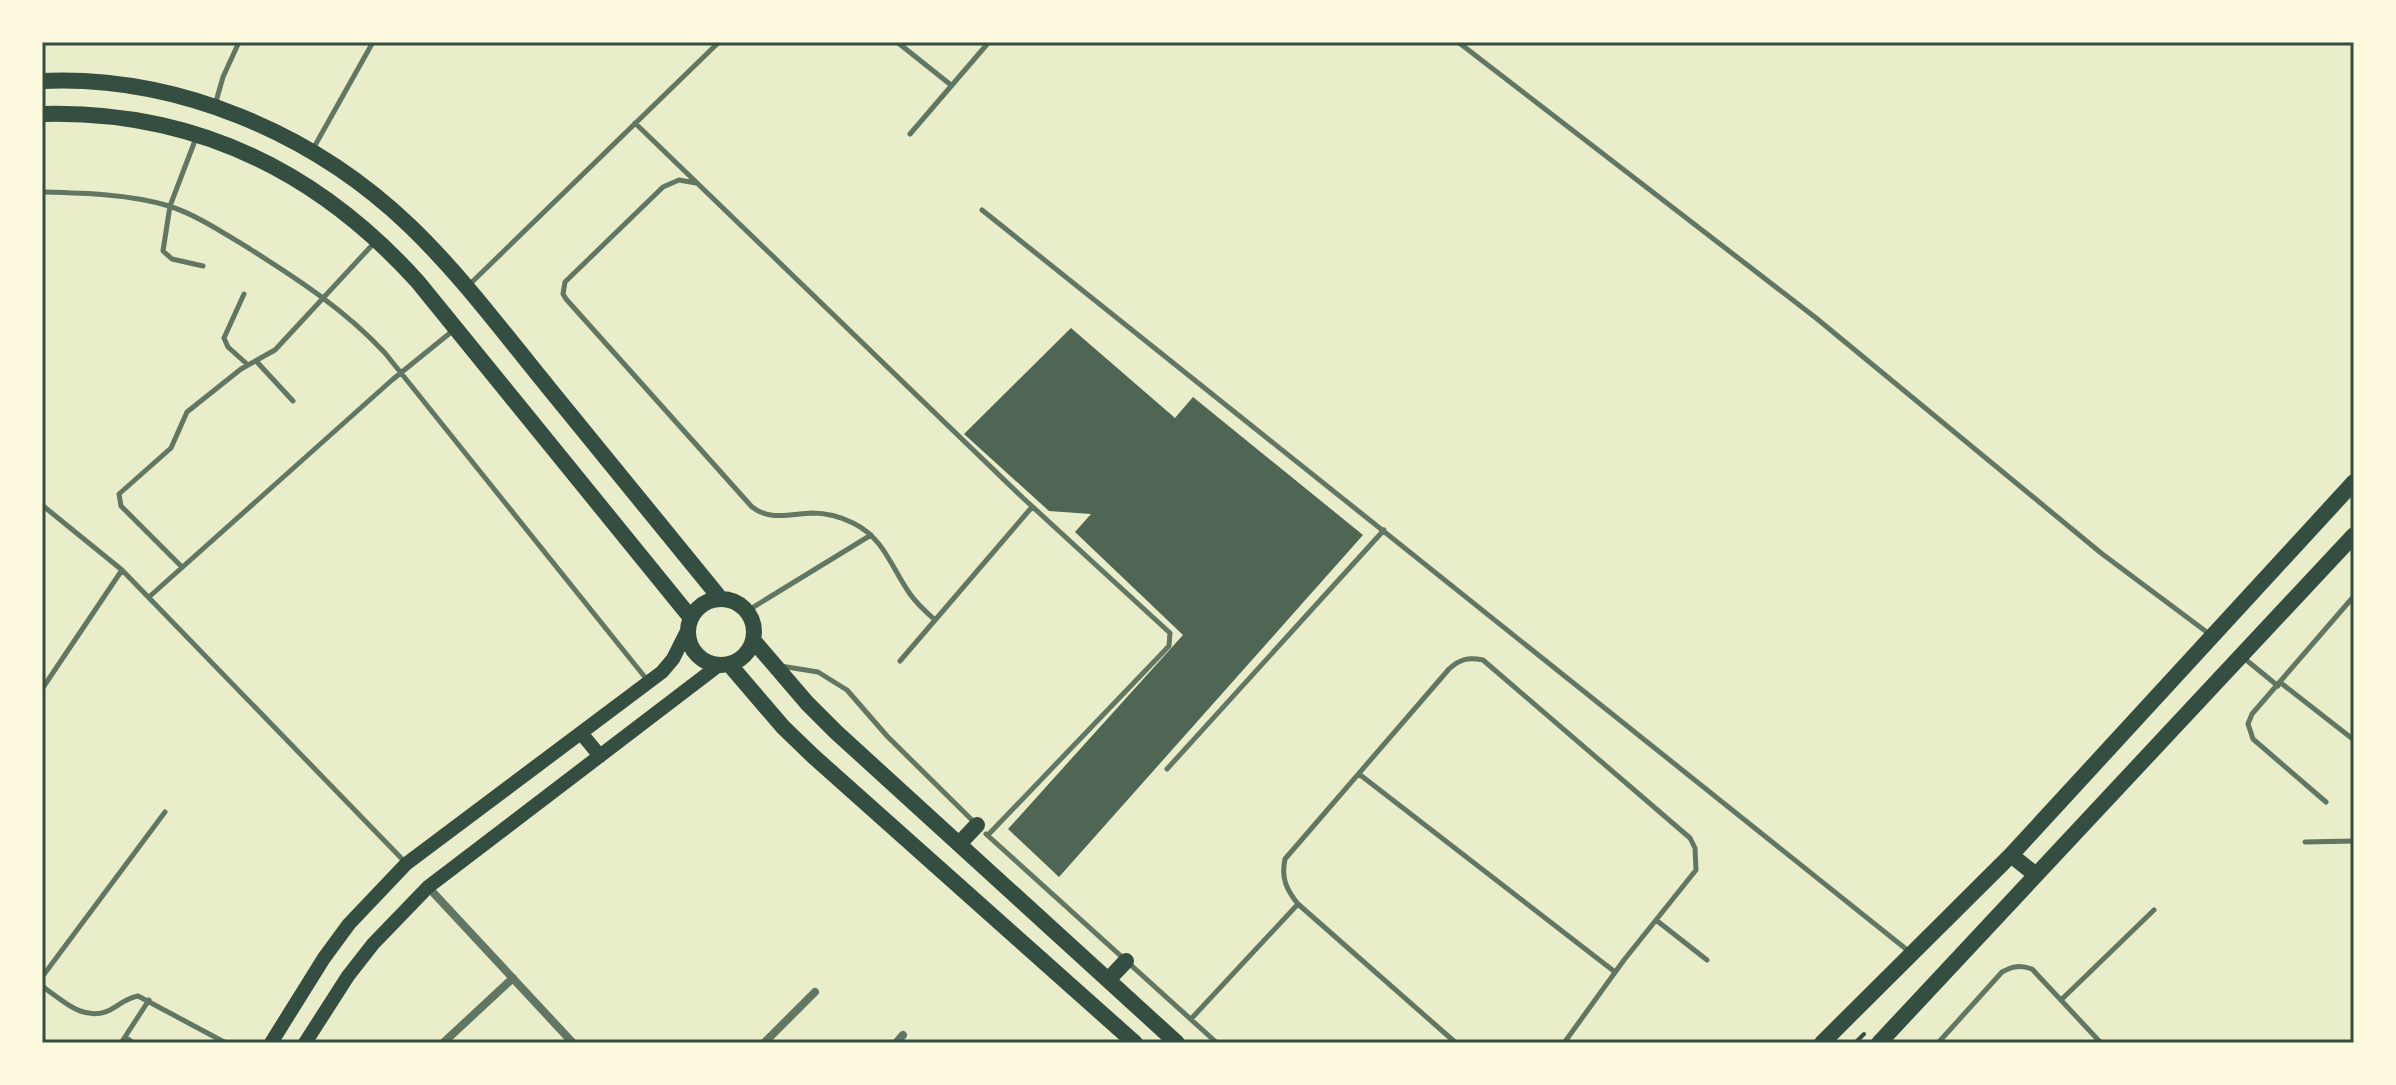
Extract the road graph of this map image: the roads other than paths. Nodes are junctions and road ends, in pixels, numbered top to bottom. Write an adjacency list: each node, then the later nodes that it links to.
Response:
1 (239, 42): 9 (lane)
2 (373, 42): 14 (lane)
3 (719, 42): 11 (lane)
4 (897, 42): 8 (lane)
5 (989, 42): 8 (lane)
6 (1458, 42): 43 (lane)
7 (42, 81): 9 (main road)
8 (951, 85): 13 (lane)
9 (214, 106): 14 (main road)
10 (42, 114): 12 (main road)
11 (635, 123): 15 (lane); 21 (lane)
12 (197, 134): 17 (lane); 19 (main road)
13 (910, 134)
14 (311, 153): 21 (main road)
15 (697, 183): 31 (lane); 33 (lane)
16 (42, 192): 17 (lane)
17 (170, 206): 20 (lane); 23 (lane)
18 (982, 210): 32 (lane)
19 (378, 240): 23 (lane); 24 (main road)
20 (203, 266)
21 (467, 287): 39 (main road)
22 (244, 294): 26 (lane)
23 (325, 298): 25 (lane); 27 (lane)
24 (455, 328): 27 (lane); 42 (main road)
25 (257, 362): 26 (lane); 28 (lane)
26 (248, 365): 35 (lane)
27 (401, 373): 35 (lane); 49 (lane)
28 (293, 401)
29 (2354, 482): 43 (main road)
30 (42, 505): 36 (lane)
31 (1032, 507): 41 (lane); 59 (lane)
32 (1384, 530): 55 (lane); 70 (lane)
33 (871, 535): 40 (lane); 41 (lane)
34 (2354, 535): 45 (main road)
35 (182, 567): 38 (lane)
36 (122, 570): 38 (lane); 51 (lane)
37 (2354, 596): 50 (lane)
38 (149, 597): 64 (lane)
39 (720, 598): 40 (main road); 42 (main road)
40 (747, 611): 44 (main road)
41 (935, 620): 46 (lane)
42 (689, 623): 47 (main road); 49 (main road)
43 (2213, 637): 63 (main road)
44 (753, 640): 47 (main road); 48 (main road)
45 (2241, 656): 50 (lane); 65 (main road)
46 (900, 661)
47 (724, 665): 54 (main road); 92 (main road)
48 (774, 666): 59 (lane); 62 (main road)
49 (649, 682): 52 (main road)
50 (2279, 685): 53 (lane); 57 (lane)
51 (42, 689)
52 (581, 733): 54 (main road); 64 (main road)
53 (2354, 740)
54 (600, 756): 66 (main road)
55 (1167, 769)
56 (1359, 774): 67 (lane); 69 (lane); 73 (lane)
57 (2326, 802)
58 (165, 812): 74 (lane)
59 (982, 830): 62 (main road); 72 (lane)
60 (2354, 841): 61 (lane)
61 (2305, 842)
62 (959, 844): 76 (main road)
63 (2011, 855): 65 (main road); 70 (main road)
64 (406, 864): 86 (main road)
65 (2036, 875): 98 (main road)
66 (428, 887): 75 (street); 87 (main road)
67 (1298, 904): 81 (lane); 95 (lane)
68 (2154, 910): 80 (lane)
69 (1656, 920): 71 (lane); 73 (lane)
70 (1911, 954): 97 (main road)
71 (1707, 960)
72 (1126, 961): 76 (main road); 81 (lane)
73 (1615, 972): 96 (lane)
74 (42, 977)
75 (513, 978): 88 (street); 89 (street)
76 (1108, 980): 93 (main road)
77 (42, 986): 79 (lane)
78 (815, 992): 90 (street)
79 (149, 1000): 83 (lane); 85 (lane)
80 (2061, 1000): 99 (lane); 100 (lane)
81 (1191, 1019): 94 (lane)
82 (903, 1035): 91 (street)
83 (123, 1040): 84 (lane)
84 (134, 1043)
85 (226, 1043)
86 (271, 1043)
87 (305, 1043)
88 (443, 1043)
89 (573, 1043)
90 (764, 1043)
91 (896, 1043)
92 (1135, 1043)
93 (1177, 1043)
94 (1217, 1043)
95 (1456, 1043)
96 (1564, 1043)
97 (1822, 1043)
98 (1879, 1043)
99 (1938, 1043)
100 (2101, 1043)

